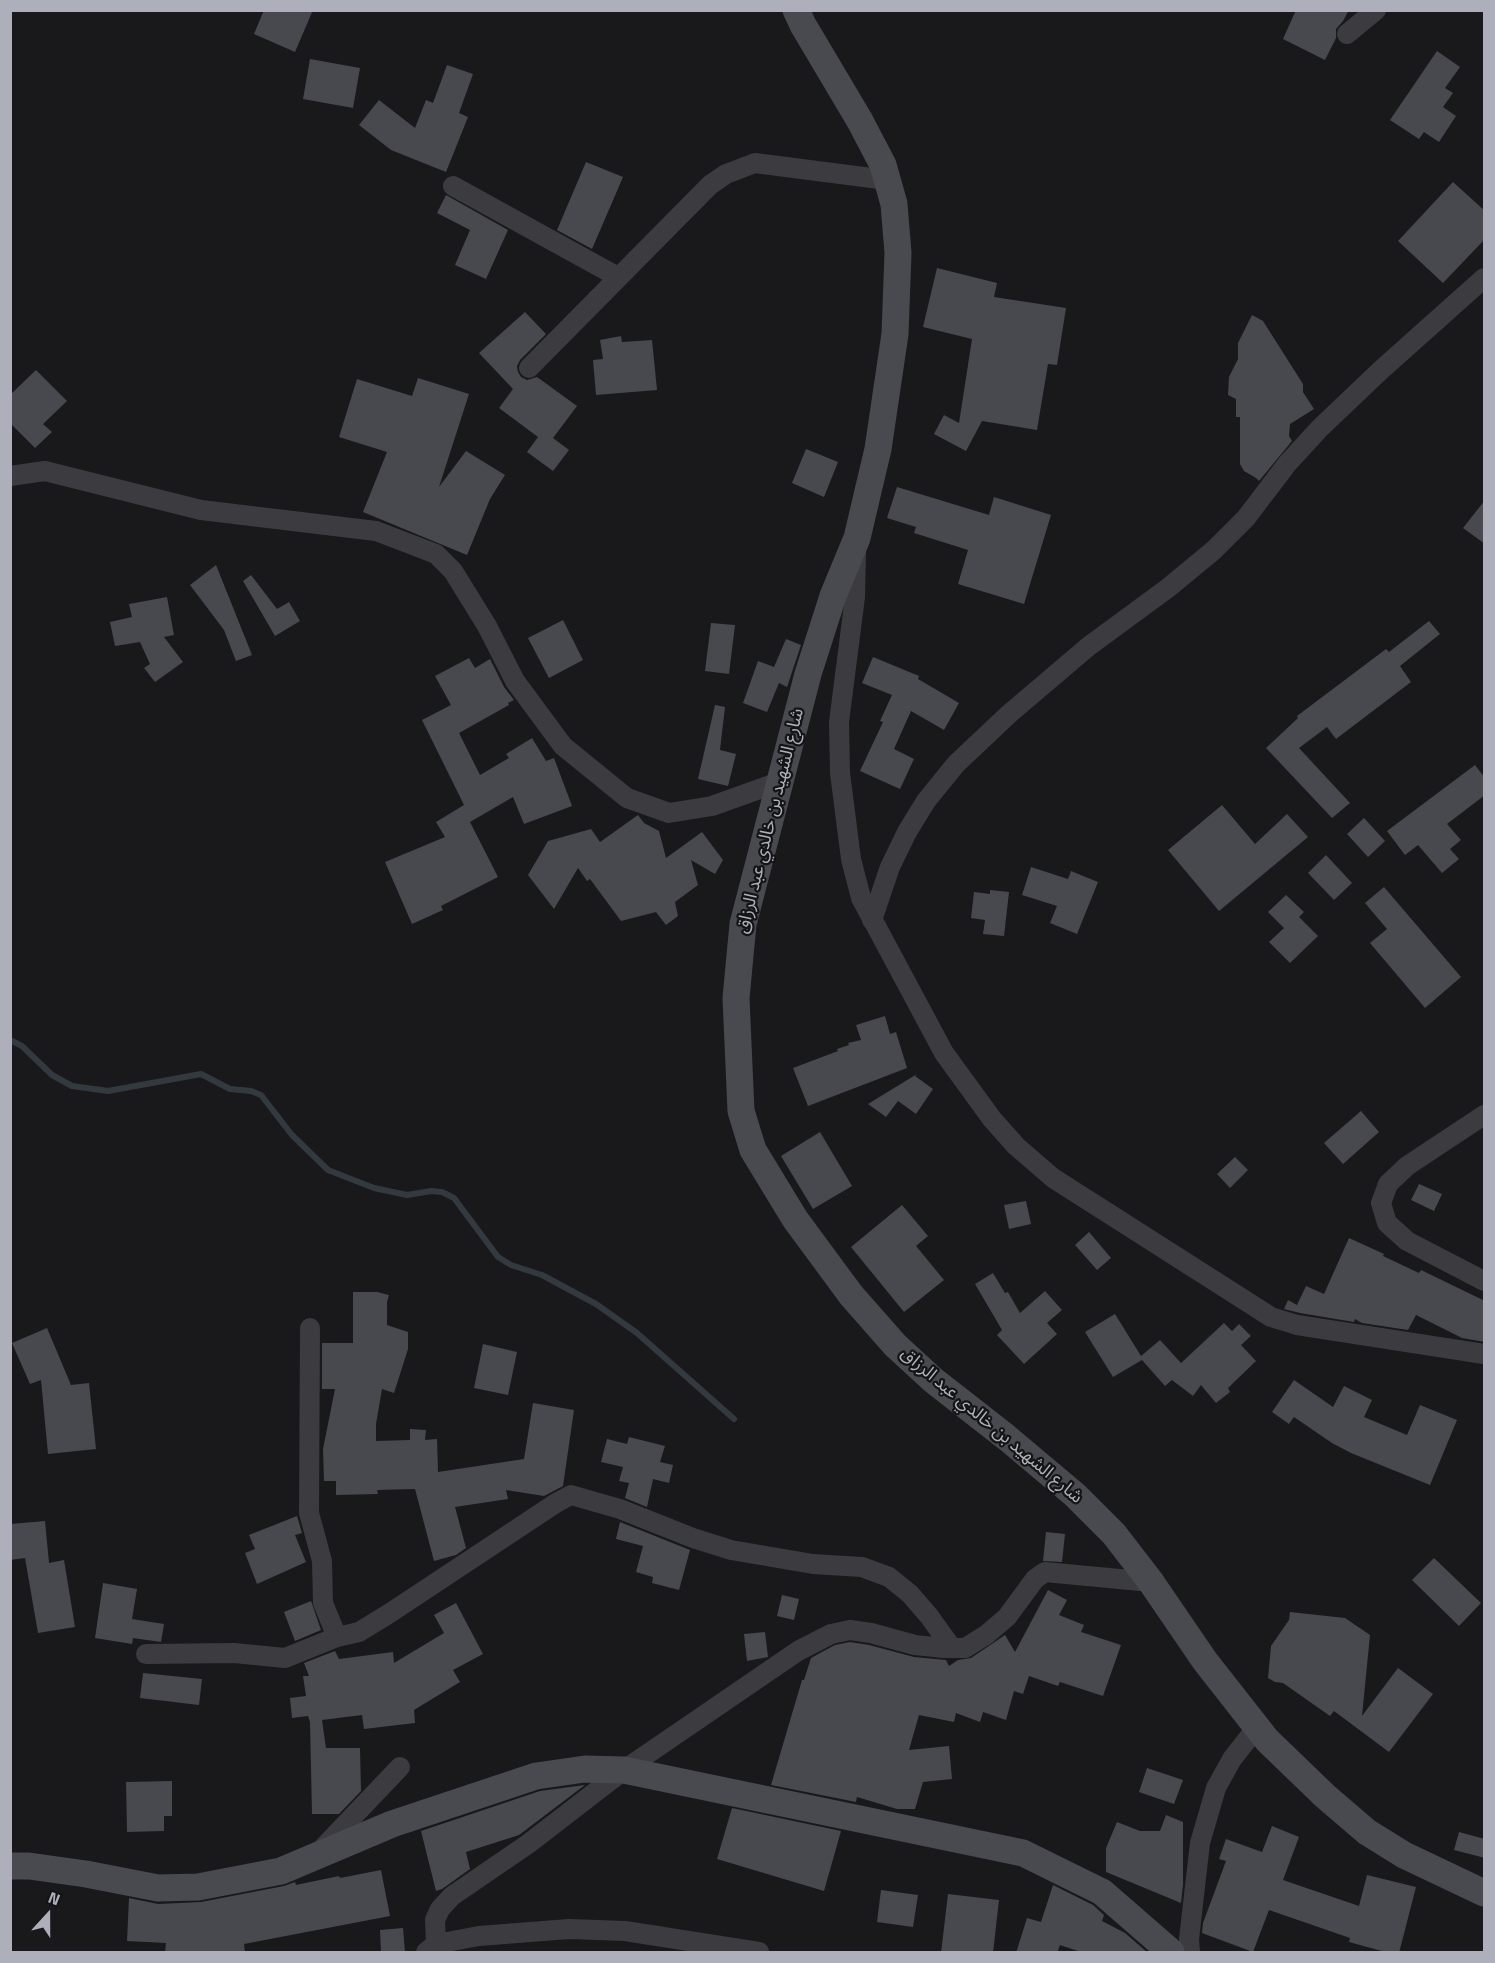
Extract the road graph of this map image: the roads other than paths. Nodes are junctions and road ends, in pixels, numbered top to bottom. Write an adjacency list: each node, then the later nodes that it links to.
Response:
1 (796, 10): 4 (main road, شارع الشهيد بن خالدي عبد الرزاق)
2 (1376, 10): 3 (street)
3 (1347, 34)
4 (887, 180): 6 (street); 10 (main road, شارع الشهيد بن خالدي عبد الرزاق)
5 (453, 186): 6 (street)
6 (618, 277): 8 (street)
7 (1485, 278): 12 (street)
8 (529, 368)
9 (10, 476): 11 (street)
10 (857, 538): 11 (main road, شارع الشهيد بن خالدي عبد الرزاق); 12 (street)
11 (779, 782): 17 (main road, شارع الشهيد بن خالدي عبد الرزاق)
12 (872, 920): 16 (street)
13 (1485, 1115): 14 (street)
14 (1485, 1281)
15 (310, 1328): 18 (street)
16 (1485, 1354)
17 (1151, 1581): 19 (street); 21 (main road, شارع الشهيد بن خالدي عبد الرزاق)
18 (337, 1637): 19 (street); 20 (street)
19 (952, 1648): 23 (street)
20 (146, 1654)
21 (1257, 1727): 26 (main road, شارع الشهيد بن خالدي عبد الرزاق); 30 (street)
22 (400, 1767): 24 (street)
23 (624, 1770): 24 (main road); 27 (street); 29 (main road)
24 (314, 1857): 25 (main road)
25 (10, 1866)
26 (1485, 1893)
27 (431, 1948): 28 (street)
28 (759, 1953)
29 (1171, 1953)
30 (1190, 1953)

